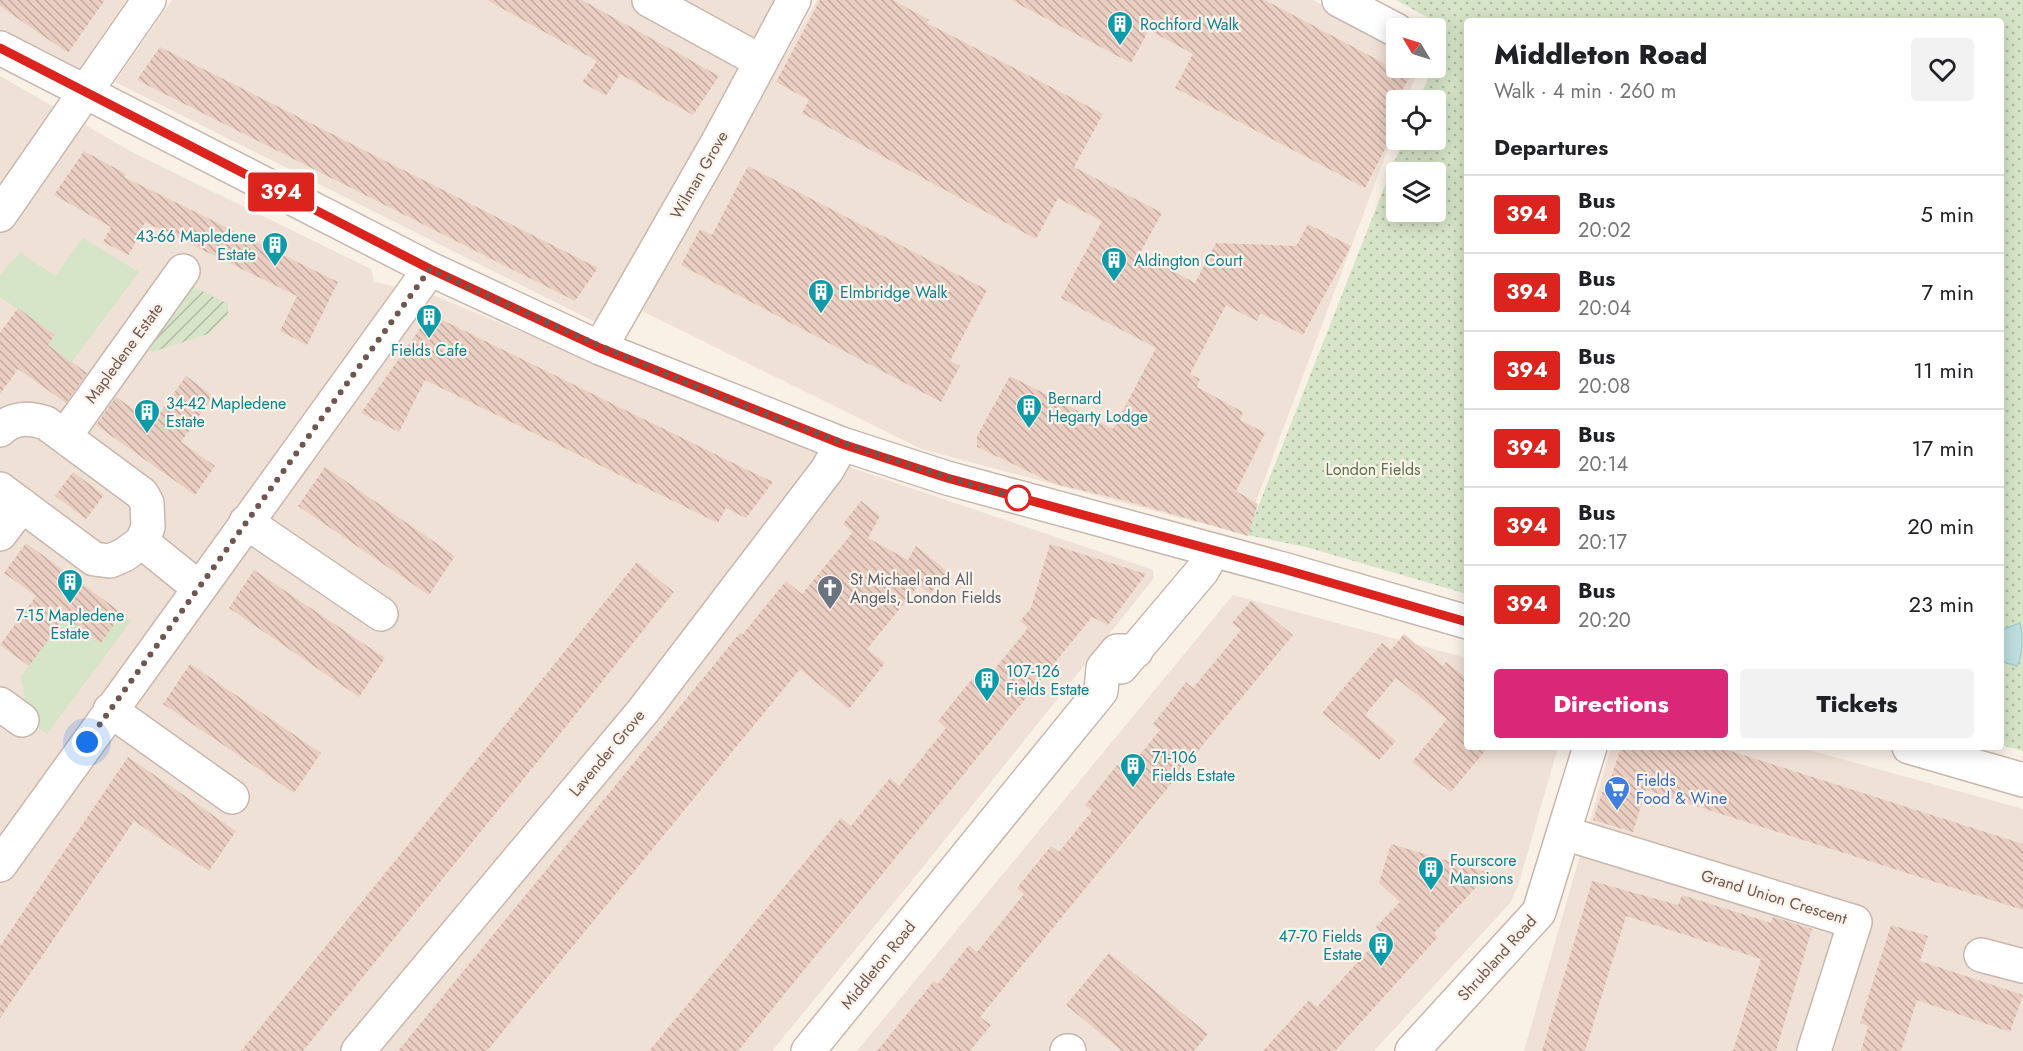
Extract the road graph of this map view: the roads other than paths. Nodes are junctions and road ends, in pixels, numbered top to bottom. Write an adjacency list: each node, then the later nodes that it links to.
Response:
1 (149, 0): 8 (street)
2 (649, 0): 7 (street)
3 (794, 0): 7 (street, Wilman Grove)
4 (1339, 0): 5 (street)
5 (1386, 25)
6 (0, 48): 8 (street)
7 (760, 61): 12 (street, Wilman Grove)
8 (86, 90): 9 (street); 10 (street)
9 (0, 215)
10 (430, 269): 12 (street); 17 (street)
11 (183, 271): 14 (street, Mapledene Estate)
12 (600, 348): 15 (street)
13 (0, 430): 14 (street)
14 (64, 436): 19 (street)
15 (842, 444): 20 (street); 34 (street, Lavender Grove)
16 (11, 497): 18 (street); 19 (street)
17 (246, 522): 21 (street); 22 (street)
18 (0, 534)
19 (142, 542): 21 (street)
20 (1213, 551): 23 (street); 35 (street, Middleton Road)
21 (199, 588): 24 (street)
22 (381, 614)
23 (1464, 621)
24 (110, 710): 28 (street); 30 (street)
25 (1589, 750): 29 (street, Shrubland Road)
26 (1919, 750): 27 (street)
27 (2023, 780)
28 (232, 797)
29 (1564, 832): 33 (street, Shrubland Road); 36 (street, Grand Union Crescent)
30 (0, 865)
31 (1981, 955): 32 (street)
32 (2023, 966)
33 (1431, 1045)
34 (358, 1051)
35 (808, 1051)
36 (1814, 1051)

